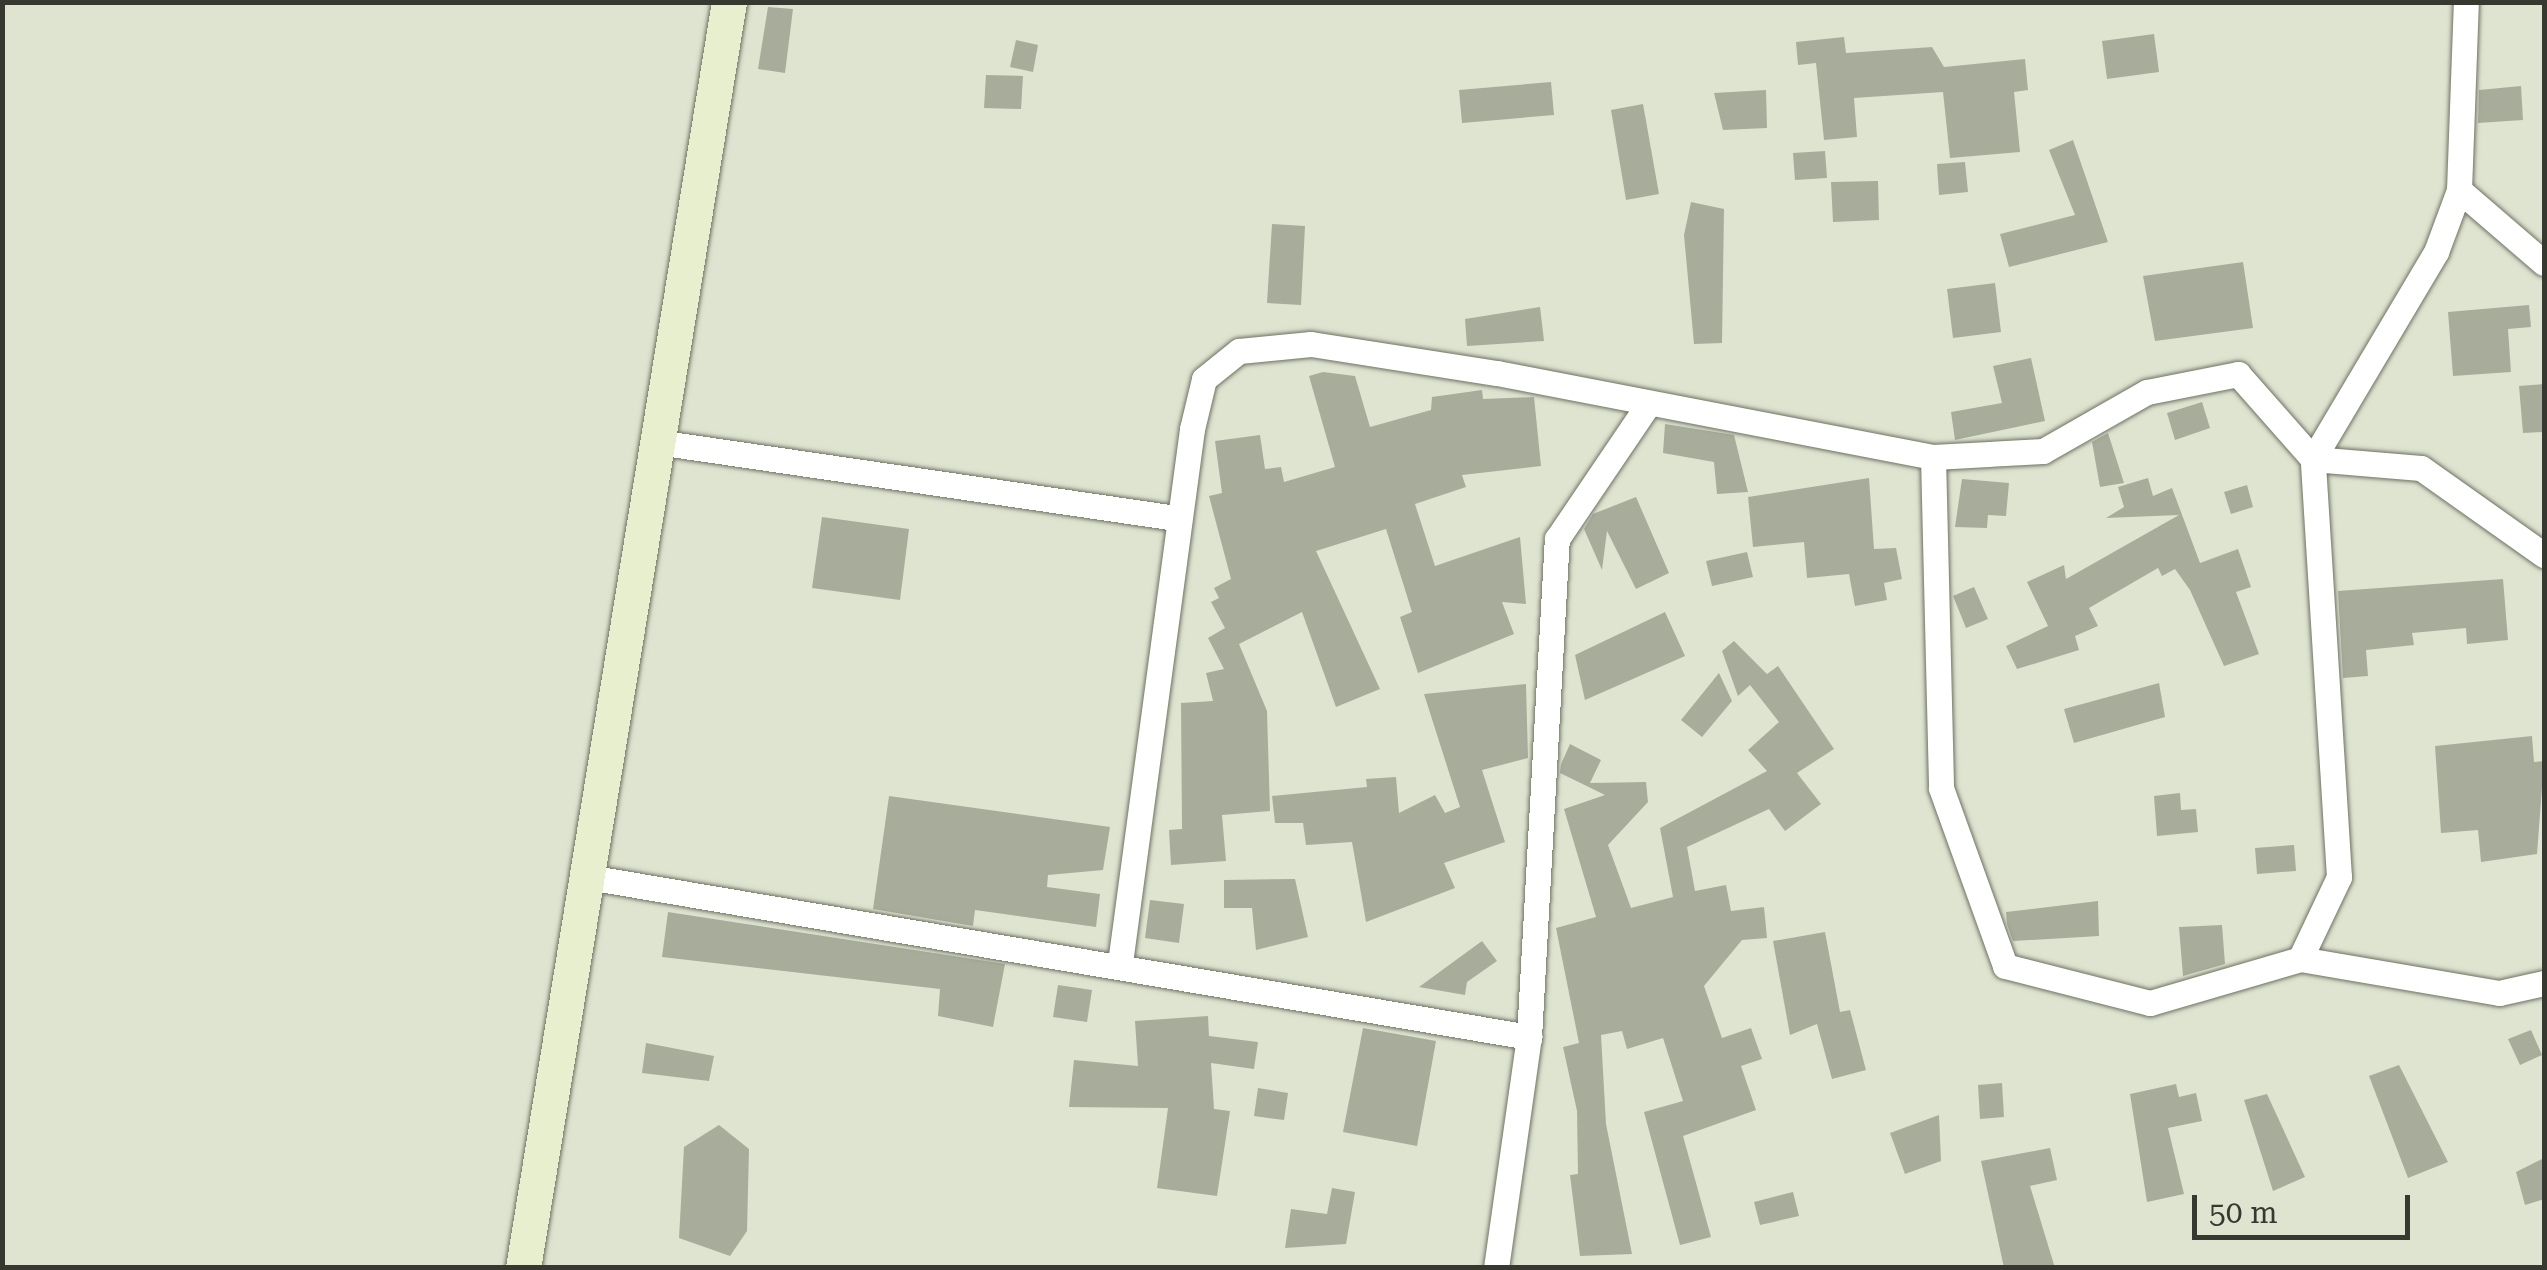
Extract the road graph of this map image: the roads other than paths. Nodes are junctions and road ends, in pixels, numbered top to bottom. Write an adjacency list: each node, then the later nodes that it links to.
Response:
1 (729, 2): 6 (main road)
2 (2466, 2): 3 (street)
3 (2460, 190): 4 (street); 8 (street)
4 (2544, 264)
5 (1649, 403): 7 (street); 9 (street); 15 (street)
6 (657, 442): 9 (street); 11 (main road)
7 (1933, 457): 8 (street); 12 (street)
8 (2313, 459): 10 (street); 12 (street)
9 (1176, 518): 13 (street)
10 (2543, 553)
11 (588, 877): 13 (street); 16 (main road)
12 (2300, 960): 14 (street)
13 (1120, 964): 15 (street)
14 (2544, 983)
15 (1529, 1037): 17 (street)
16 (523, 1268)
17 (1496, 1268)

